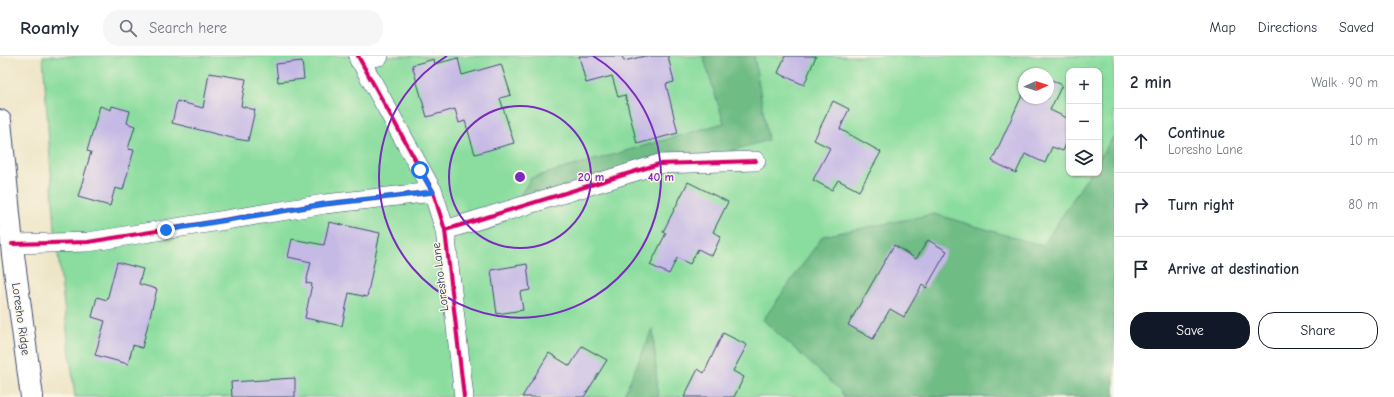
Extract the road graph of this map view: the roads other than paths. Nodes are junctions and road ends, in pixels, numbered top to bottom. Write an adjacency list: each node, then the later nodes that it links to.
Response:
1 (379, 56): 2 (street)
2 (358, 58): 5 (street, Loresho Lane)
3 (0, 121): 7 (street, Loresho Ridge)
4 (756, 161): 6 (street)
5 (433, 192): 6 (street, Loresho Lane); 7 (street)
6 (445, 230): 9 (street, Loresho Lane)
7 (12, 244): 8 (street, Loresho Ridge)
8 (32, 397)
9 (464, 397)

